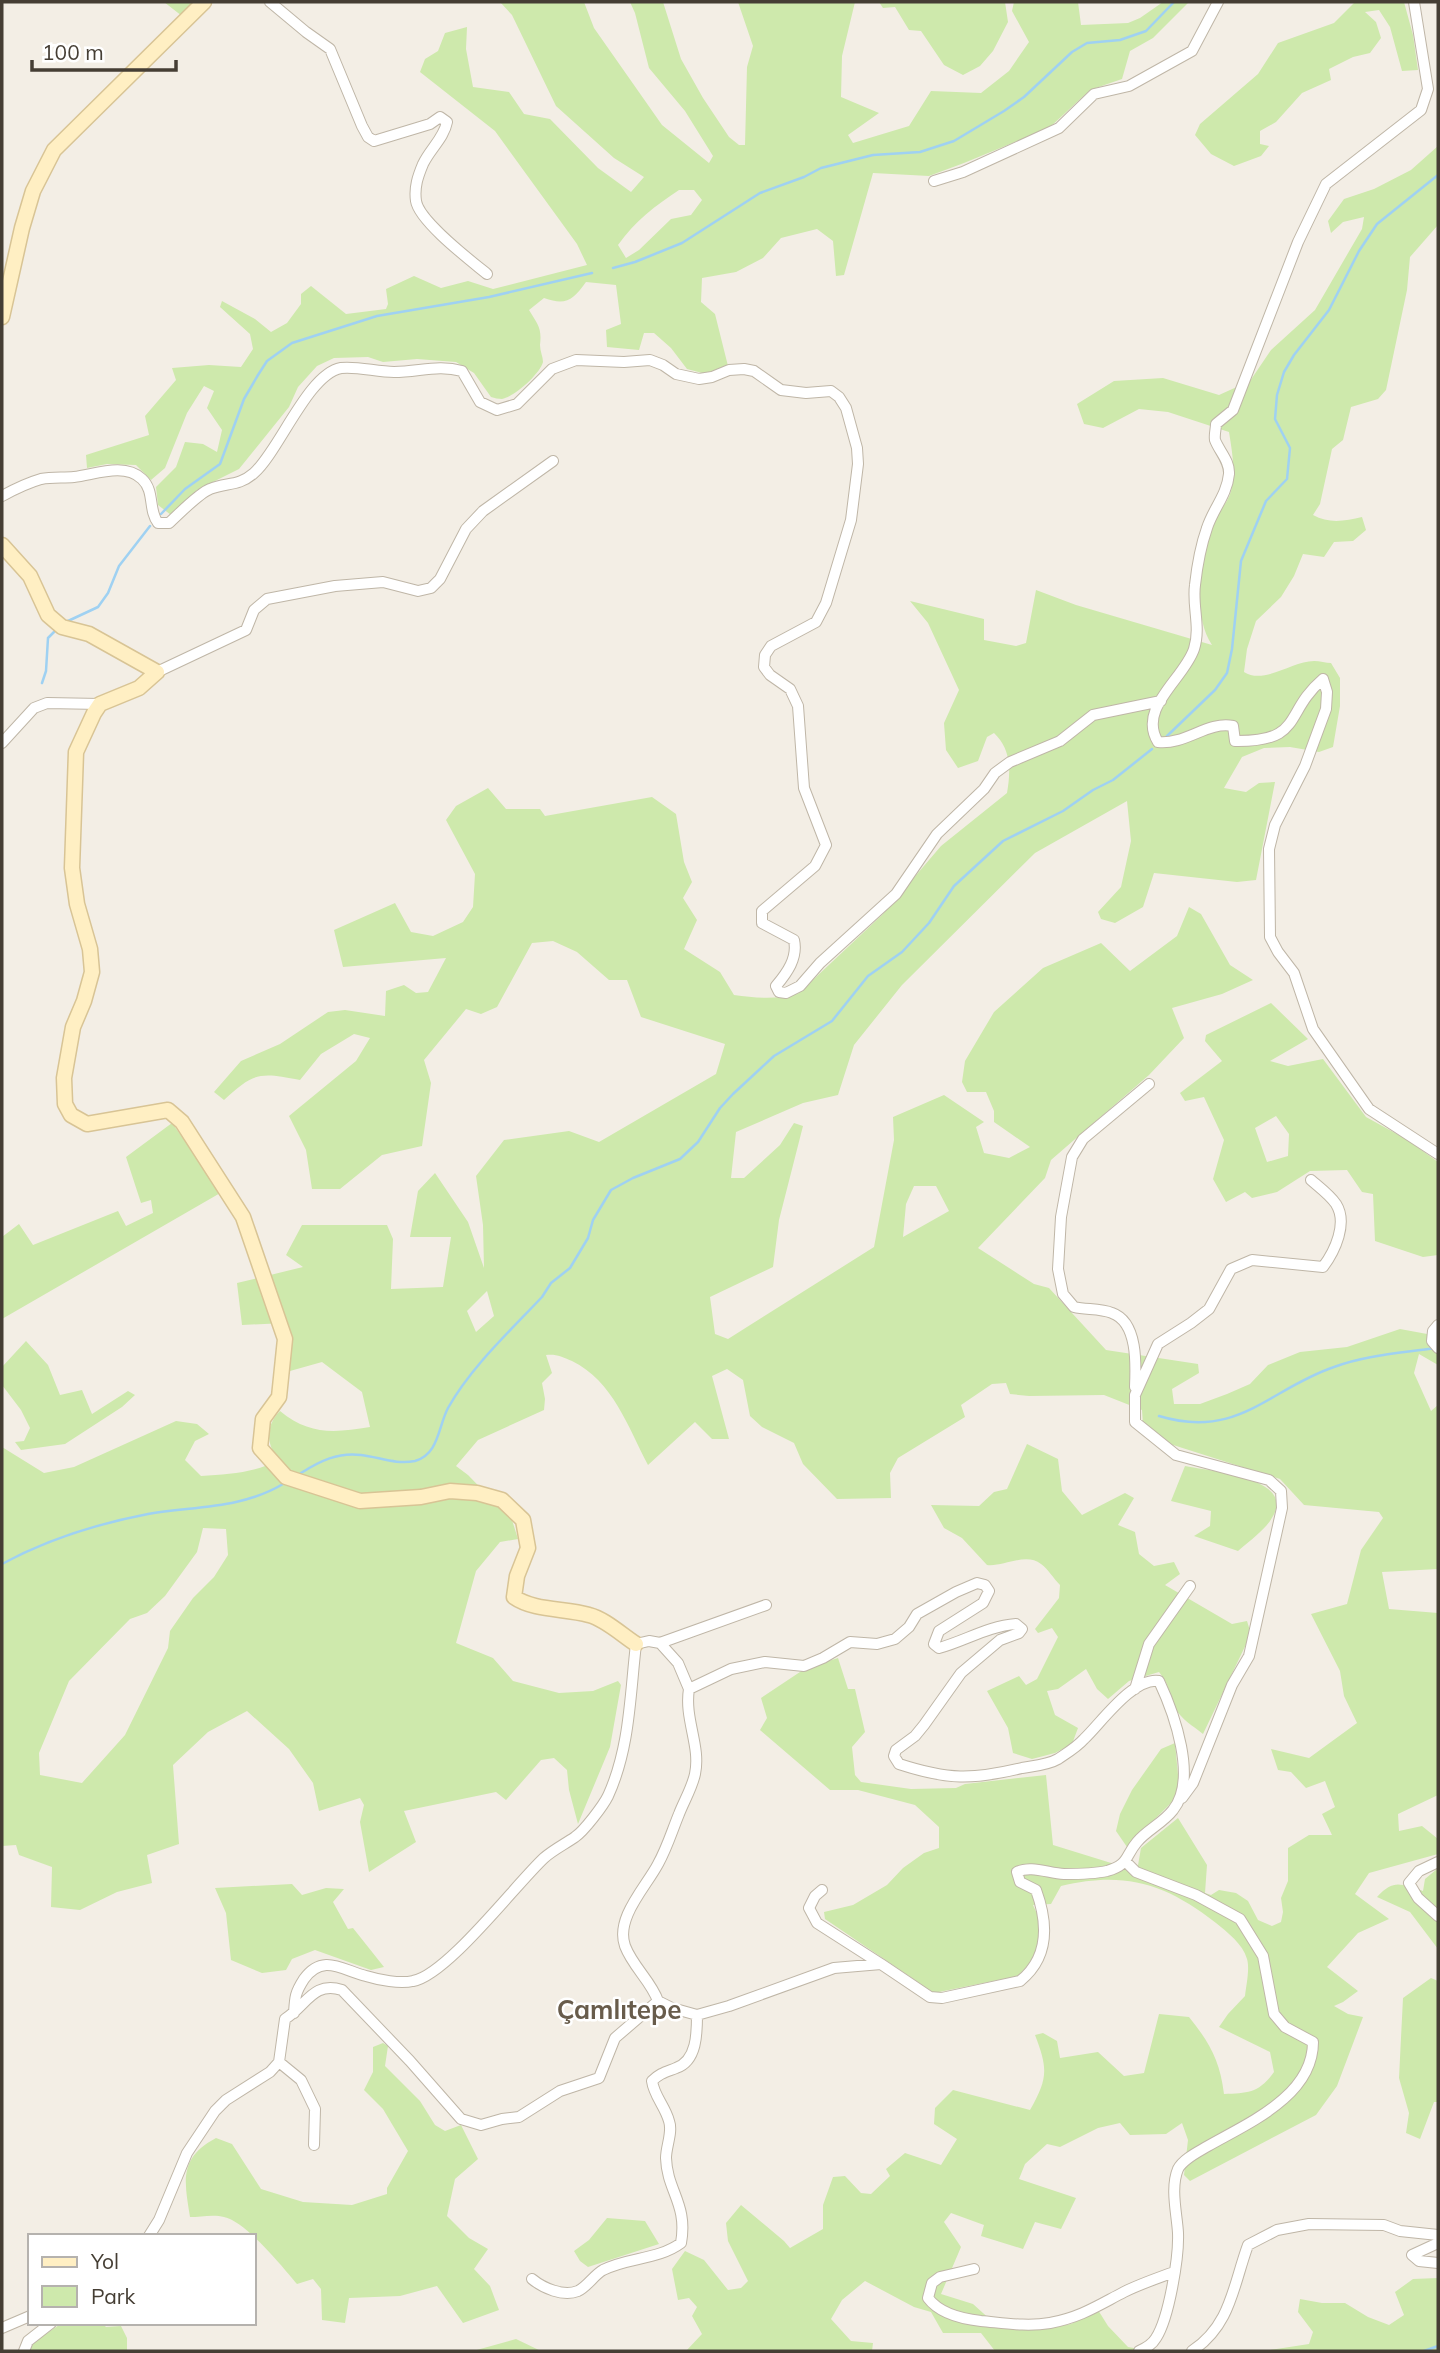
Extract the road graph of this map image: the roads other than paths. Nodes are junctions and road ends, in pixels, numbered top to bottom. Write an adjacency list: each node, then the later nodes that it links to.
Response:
1 (204, 2): 7 (street)
2 (270, 2): 6 (street)
3 (1218, 2): 5 (street)
4 (1414, 2): 12 (street)
5 (934, 181)
6 (487, 274)
7 (2, 317)
8 (553, 461): 11 (street)
9 (2, 496): 12 (street)
10 (2, 545): 11 (street)
11 (157, 672): 13 (street)
12 (1161, 701): 16 (street)
13 (100, 704): 14 (street); 24 (street)
14 (2, 743)
15 (1149, 1084): 20 (street)
16 (1438, 1154)
17 (1311, 1180): 20 (street)
18 (1438, 1325): 19 (street)
19 (1438, 1348)
20 (1135, 1395): 27 (street)
21 (1190, 1586): 26 (street)
22 (766, 1605): 23 (street)
23 (660, 1643): 24 (street); 25 (street)
24 (636, 1644): 34 (street)
25 (689, 1689): 26 (street); 33 (street)
26 (1135, 1689): 27 (street)
27 (1174, 1810): 28 (street)
28 (1126, 1862): 32 (street); 43 (street)
29 (1438, 1862): 31 (street)
30 (822, 1890): 32 (street)
31 (1438, 1916)
32 (881, 1964): 35 (street)
33 (658, 2001): 34 (street); 35 (street)
34 (294, 2013): 36 (street)
35 (697, 2015): 44 (street)
36 (279, 2062): 37 (street); 38 (street)
37 (314, 2145)
38 (150, 2234)
39 (1438, 2235): 50 (street)
40 (1438, 2243): 41 (street)
41 (1438, 2263)
42 (974, 2269): 43 (street)
43 (1174, 2272): 49 (street)
44 (532, 2280)
45 (28, 2317): 47 (street)
46 (48, 2325): 48 (street)
47 (2, 2328)
48 (24, 2351)
49 (1139, 2351)
50 (1192, 2351)

